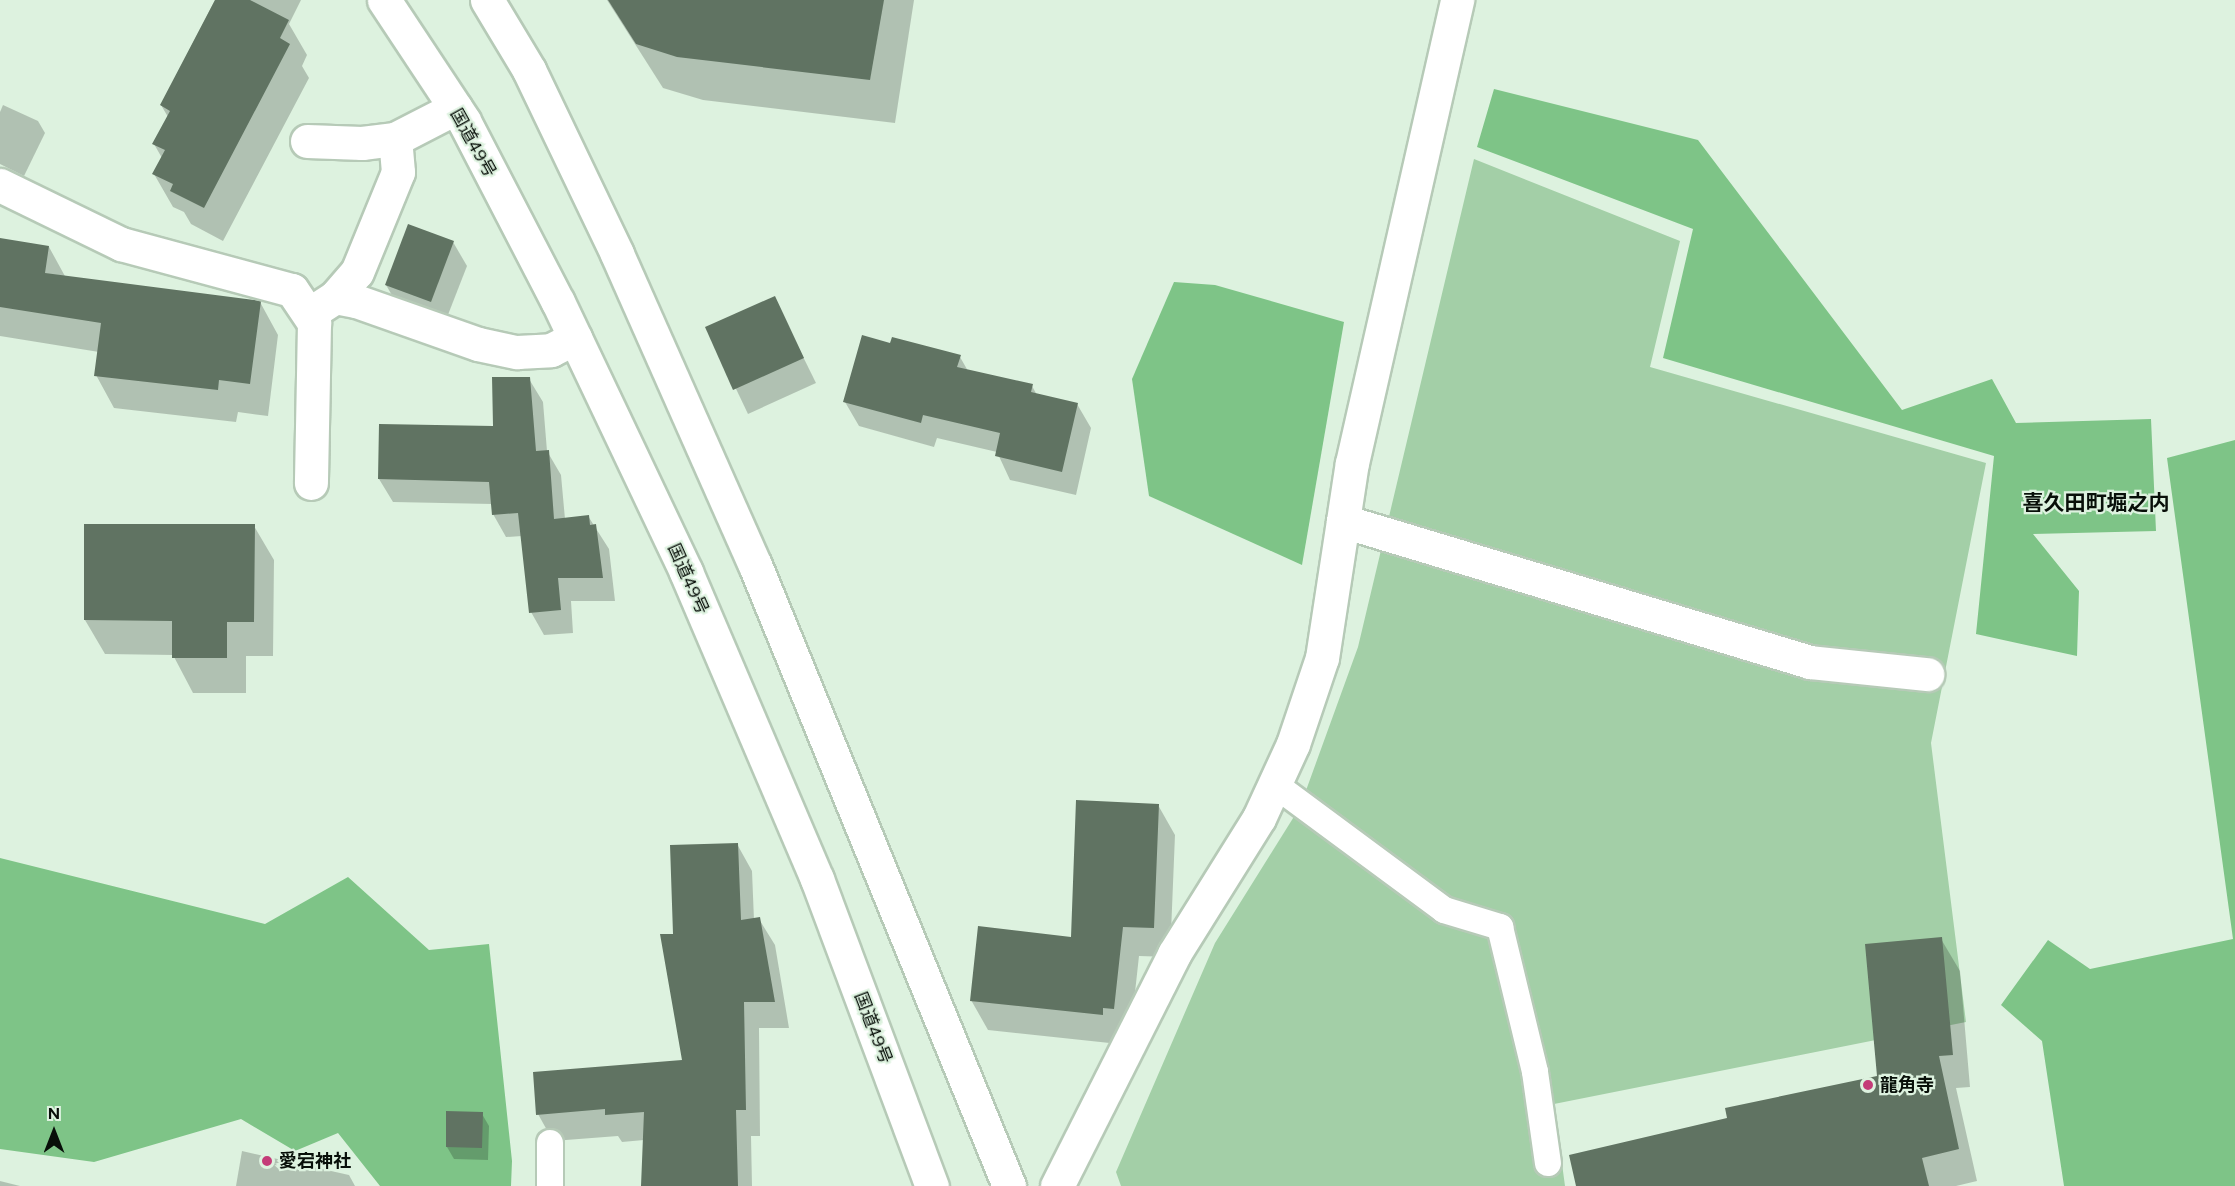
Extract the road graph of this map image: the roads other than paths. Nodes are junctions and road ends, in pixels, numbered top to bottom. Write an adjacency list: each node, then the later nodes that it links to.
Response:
1 (384, 0): 4 (main road, 国道49号)
2 (487, 0): 18 (main road)
3 (1457, 0): 11 (main road)
4 (455, 108): 5 (main road); 9 (main road, 国道49号)
5 (395, 139): 6 (main road); 8 (main road)
6 (307, 141)
7 (0, 185): 8 (main road)
8 (322, 306): 9 (main road); 10 (main road)
9 (575, 338): 17 (main road, 国道49号)
10 (311, 483)
11 (1343, 521): 12 (main road); 13 (main road)
12 (1927, 674)
13 (1274, 784): 15 (lane); 19 (main road)
14 (550, 1143): 16 (lane)
15 (1548, 1163)
16 (550, 1186)
17 (932, 1186)
18 (1009, 1186)
19 (1057, 1186)

